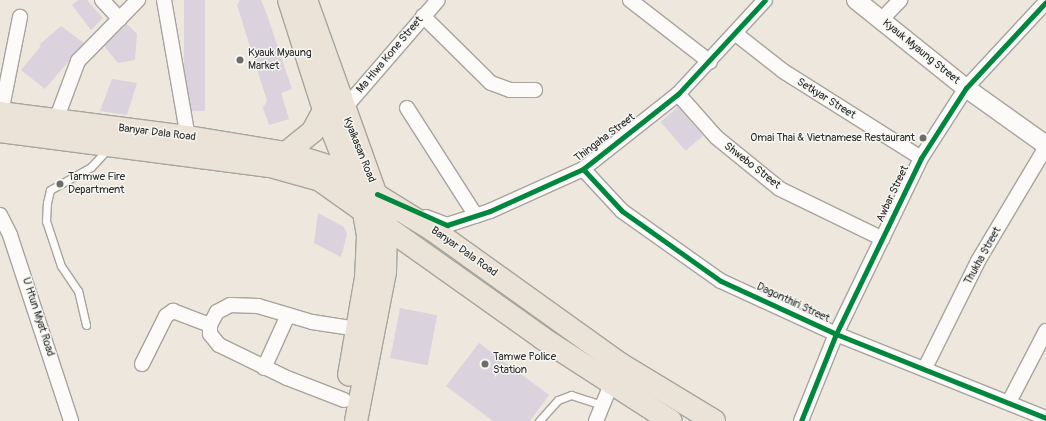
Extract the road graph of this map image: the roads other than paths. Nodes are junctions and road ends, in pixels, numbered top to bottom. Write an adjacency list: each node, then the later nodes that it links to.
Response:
1 (102, 0): 14 (street)
2 (138, 0): 14 (street)
3 (164, 0): 26 (street)
4 (289, 0): 22 (main road, Kyaikasan Road)
5 (306, 0): 22 (main road, Kyaikasan Road)
6 (438, 0): 12 (street, Ma Hlwa Kone Street)
7 (630, 0): 17 (street)
8 (765, 0): 16 (street, Thingaha Street)
9 (856, 0): 15 (street, Kyauk Myaung Street)
10 (900, 0): 15 (street)
11 (1046, 2): 18 (street, Awbar Street)
12 (423, 16): 19 (street); 22 (street, Ma Hlwa Kone Street)
13 (20, 17): 23 (street)
14 (120, 18): 24 (street)
15 (881, 20): 18 (street, Kyauk Myaung Street)
16 (736, 34): 17 (street, Thingaha Street); 29 (street, Setkyar Street)
17 (710, 62): 20 (street, Thingaha Street)
18 (966, 88): 27 (street, Kyauk Myaung Street); 29 (street, Awbar Street)
19 (535, 90)
20 (678, 94): 30 (street, Thingaha Street); 36 (street, Shwebo Street)
21 (407, 108): 34 (street)
22 (333, 110): 28 (main road); 31 (main road, Kyaikasan Road); 32 (main road, Kyaikasan Road)
23 (0, 119): 24 (main road, Banyar Dala Road)
24 (53, 129): 25 (main road, Banyar Dala Road)
25 (113, 136): 26 (main road, Banyar Dala Road); 40 (lane)
26 (175, 141): 28 (main road, Banyar Dala Road); 32 (main road, Banyar Dala Road)
27 (1046, 146): 47 (street, Thukha Street)
28 (286, 153): 31 (main road, Banyar Dala Road)
29 (921, 158): 36 (street, Awbar Street)
30 (582, 169): 34 (street, Thingaha Street); 44 (street, Dagonthiri Street)
31 (354, 181): 32 (main road, Banyar Dala Road)
32 (370, 201): 34 (street, Thingaha Street); 35 (main road, Kyaikasan Road); 42 (main road, Kyaikasan Road); 59 (main road, Banyar Dala Road)
33 (0, 215): 53 (street, U Htun Myat Road)
34 (476, 216)
35 (386, 224): 37 (main road); 38 (main road, Kyaikasan Road)
36 (884, 239): 44 (street, Awbar Street)
37 (424, 253): 38 (main road); 48 (main road)
38 (385, 272): 55 (main road, Kyaikasan Road)
39 (288, 315): 41 (street); 42 (street); 46 (street)
40 (86, 325)
41 (210, 325): 45 (street); 46 (street)
42 (358, 329): 49 (main road, Kyaikasan Road)
43 (1046, 331): 50 (street)
44 (836, 334): 47 (street, Dagonthiri Street); 60 (street, Awbar Street)
45 (142, 364)
46 (264, 368): 49 (street)
47 (925, 368): 50 (street, Dagonthiri Street)
48 (612, 382): 51 (street); 58 (main road)
49 (344, 400): 54 (main road, Kyaikasan Road)
50 (1009, 402): 52 (street, Dagonthiri Street)
51 (602, 405): 56 (lane); 57 (street)
52 (1046, 418)
53 (71, 421)
54 (341, 421)
55 (356, 421)
56 (539, 421)
57 (596, 421)
58 (671, 421)
59 (714, 421)
60 (801, 421)

